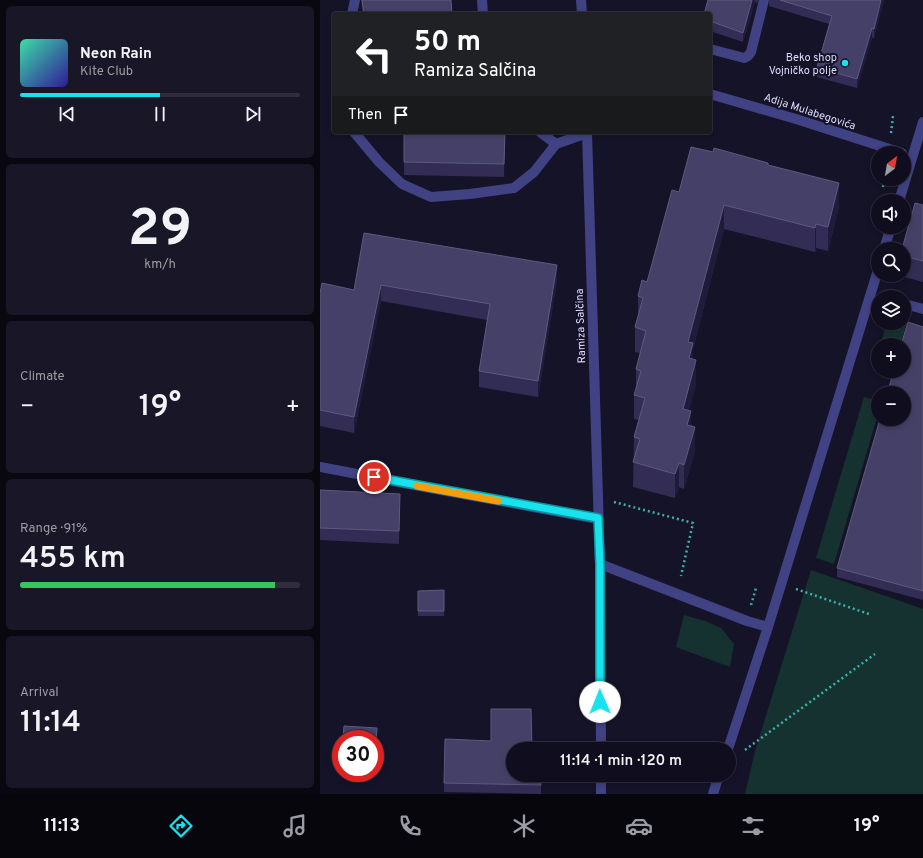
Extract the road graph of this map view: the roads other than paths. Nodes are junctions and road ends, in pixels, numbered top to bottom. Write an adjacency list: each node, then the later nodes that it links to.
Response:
1 (355, 0): 5 (street)
2 (482, 0): 6 (street)
3 (580, 0): 7 (street)
4 (764, 0): 8 (street)
5 (352, 12)
6 (483, 12)
7 (582, 12)
8 (712, 50)
9 (712, 95): 16 (street, Adija Mulabegovića)
10 (923, 122): 17 (street)
11 (356, 134): 15 (street)
12 (543, 134): 15 (street)
13 (582, 134): 15 (street)
14 (587, 134): 22 (street, Ramiza Salčina)
15 (556, 144)
16 (879, 146)
17 (911, 153)
18 (911, 306): 20 (street)
19 (871, 307): 24 (street)
20 (923, 309)
21 (320, 467): 22 (street)
22 (598, 518): 23 (street, Ramiza Salčina)
23 (600, 564): 24 (street); 25 (street, Ramiza Salčina)
24 (768, 627): 26 (street)
25 (601, 742)
26 (730, 742)
27 (601, 782): 29 (street)
28 (717, 782): 30 (street)
29 (601, 794)
30 (713, 794)

